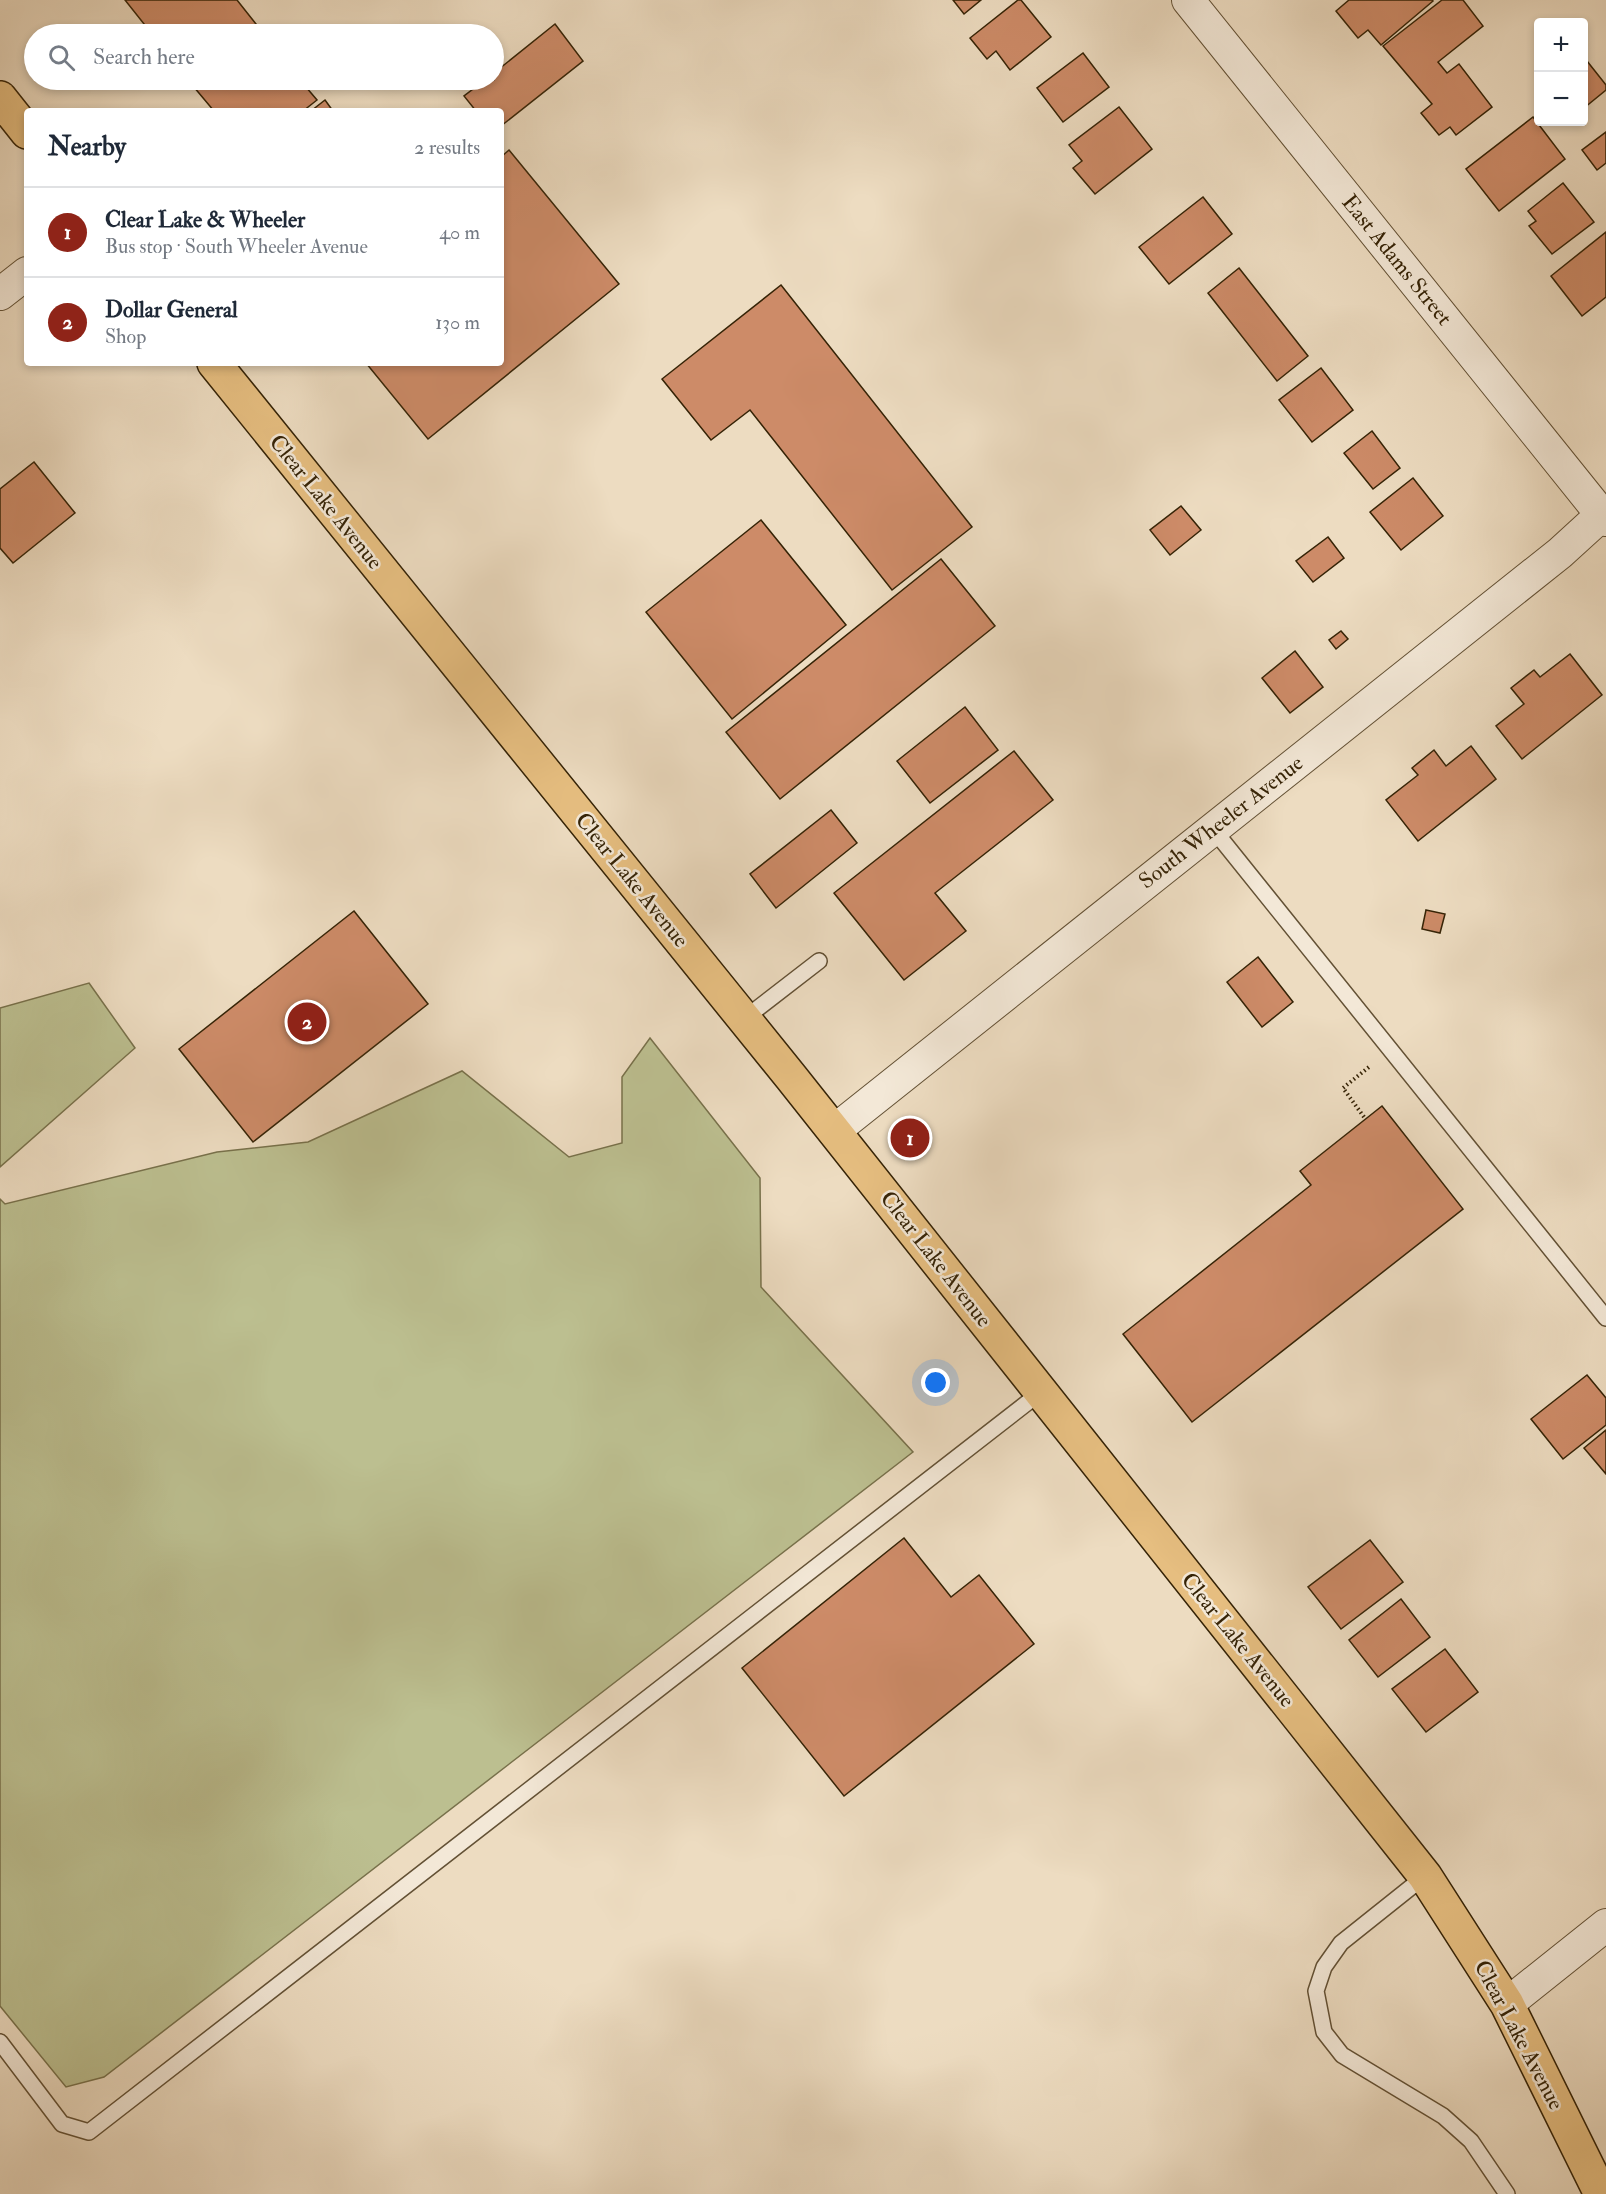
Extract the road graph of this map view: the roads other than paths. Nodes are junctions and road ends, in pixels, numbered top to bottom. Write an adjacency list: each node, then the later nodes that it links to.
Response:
1 (1188, 0): 7 (street, East Adams Street)
2 (0, 98): 3 (main road)
3 (24, 128)
4 (24, 275): 5 (street)
5 (0, 294)
6 (216, 366): 10 (main road, Clear Lake Avenue)
7 (1605, 515): 8 (street, South Wheeler Avenue)
8 (1213, 829): 11 (street, South Wheeler Avenue); 12 (lane)
9 (819, 961): 10 (lane)
10 (744, 1019): 11 (main road, Clear Lake Avenue)
11 (834, 1131): 13 (main road, Clear Lake Avenue)
12 (1606, 1318)
13 (1041, 1392): 14 (main road, Clear Lake Avenue); 17 (lane)
14 (1425, 1876): 16 (main road, Clear Lake Avenue); 18 (lane)
15 (1606, 1925): 16 (street)
16 (1507, 2004): 19 (main road, Clear Lake Avenue)
17 (0, 2042)
18 (1507, 2194)
19 (1600, 2194)

